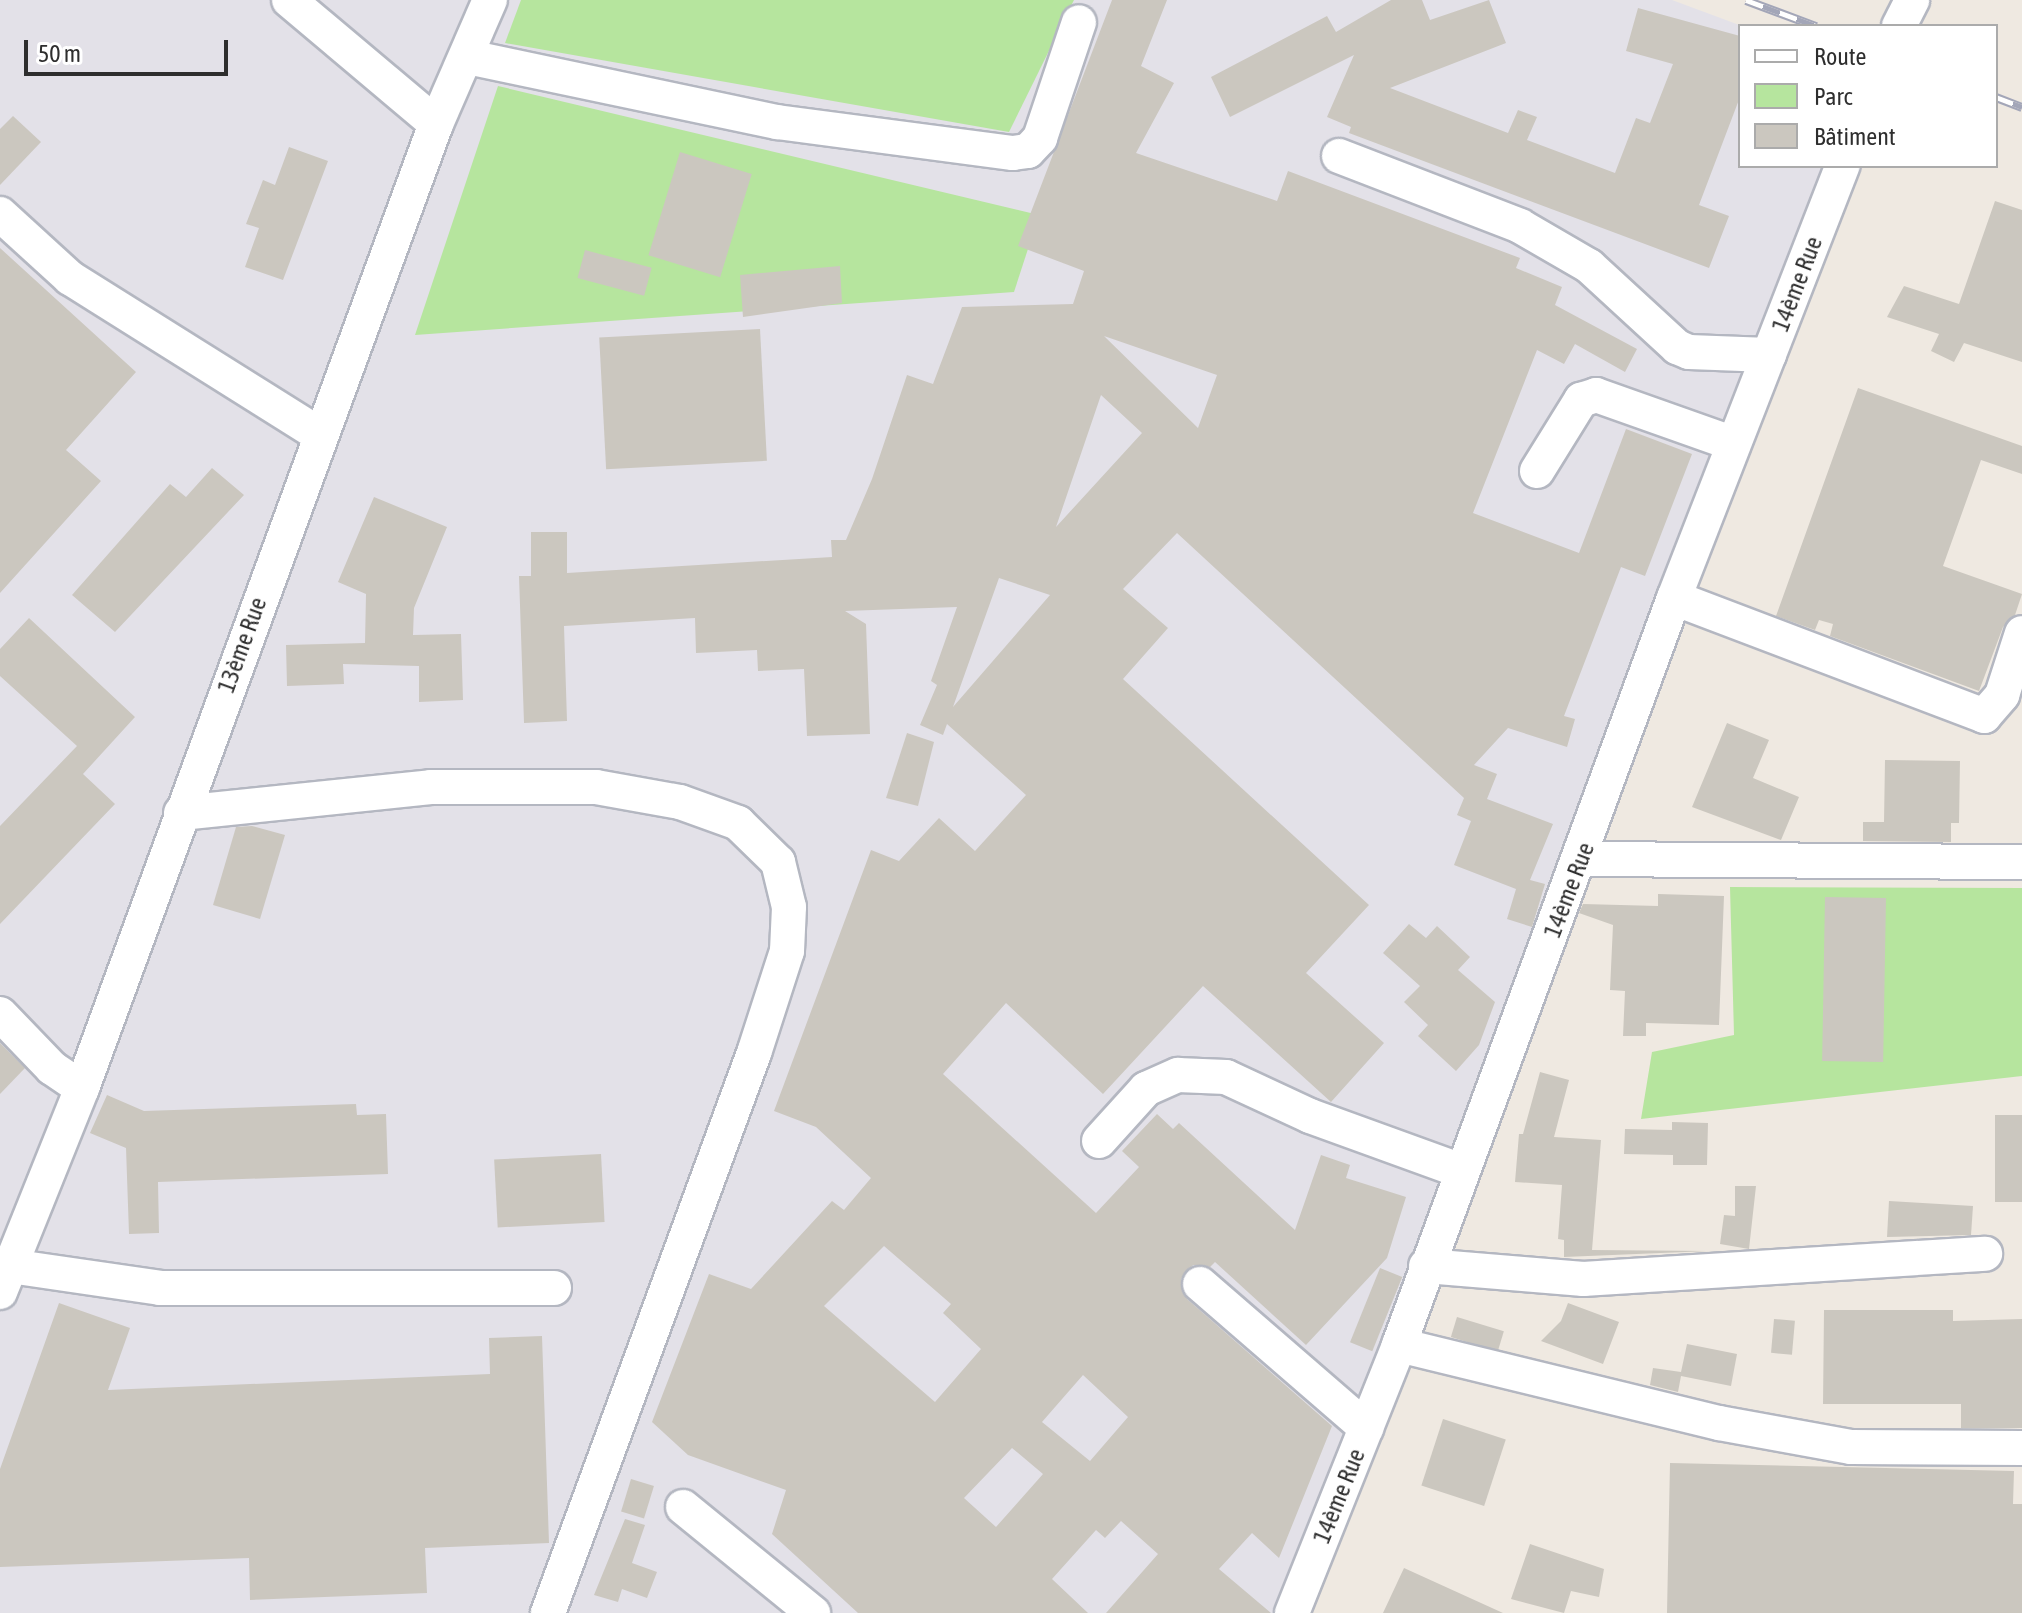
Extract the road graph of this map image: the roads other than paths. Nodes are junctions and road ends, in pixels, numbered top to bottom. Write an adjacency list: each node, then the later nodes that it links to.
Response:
1 (289, 0): 7 (street)
2 (490, 0): 6 (street, 13ème Rue)
3 (1912, 0): 5 (street)
4 (1079, 22): 6 (street)
5 (1900, 24)
6 (468, 57): 7 (street, 13ème Rue)
7 (436, 124): 12 (street, 13ème Rue)
8 (1339, 156): 11 (street)
9 (1841, 168): 11 (street, 14ème Rue)
10 (0, 214): 12 (street)
11 (1769, 355): 13 (street, 14ème Rue)
12 (319, 434): 17 (street, 13ème Rue)
13 (1734, 444): 14 (street); 15 (street, 14ème Rue)
14 (1537, 471)
15 (1674, 598): 16 (street); 18 (street, 14ème Rue)
16 (2022, 633)
17 (181, 813): 21 (street, 13ème Rue); 33 (street)
18 (1582, 859): 19 (street); 23 (street, 14ème Rue)
19 (2022, 862)
20 (0, 1014): 21 (street)
21 (82, 1088): 26 (street, 13ème Rue)
22 (1099, 1141): 23 (street)
23 (1462, 1171): 25 (street, 14ème Rue)
24 (1985, 1254): 25 (street)
25 (1426, 1266): 29 (street, 14ème Rue)
26 (5, 1279): 28 (street)
27 (1200, 1284): 30 (street)
28 (554, 1288)
29 (1399, 1345): 30 (street, 14ème Rue); 31 (street)
30 (1366, 1428): 35 (street, 14ème Rue)
31 (2022, 1448)
32 (683, 1507): 34 (street)
33 (548, 1613)
34 (813, 1613)
35 (1292, 1613)

